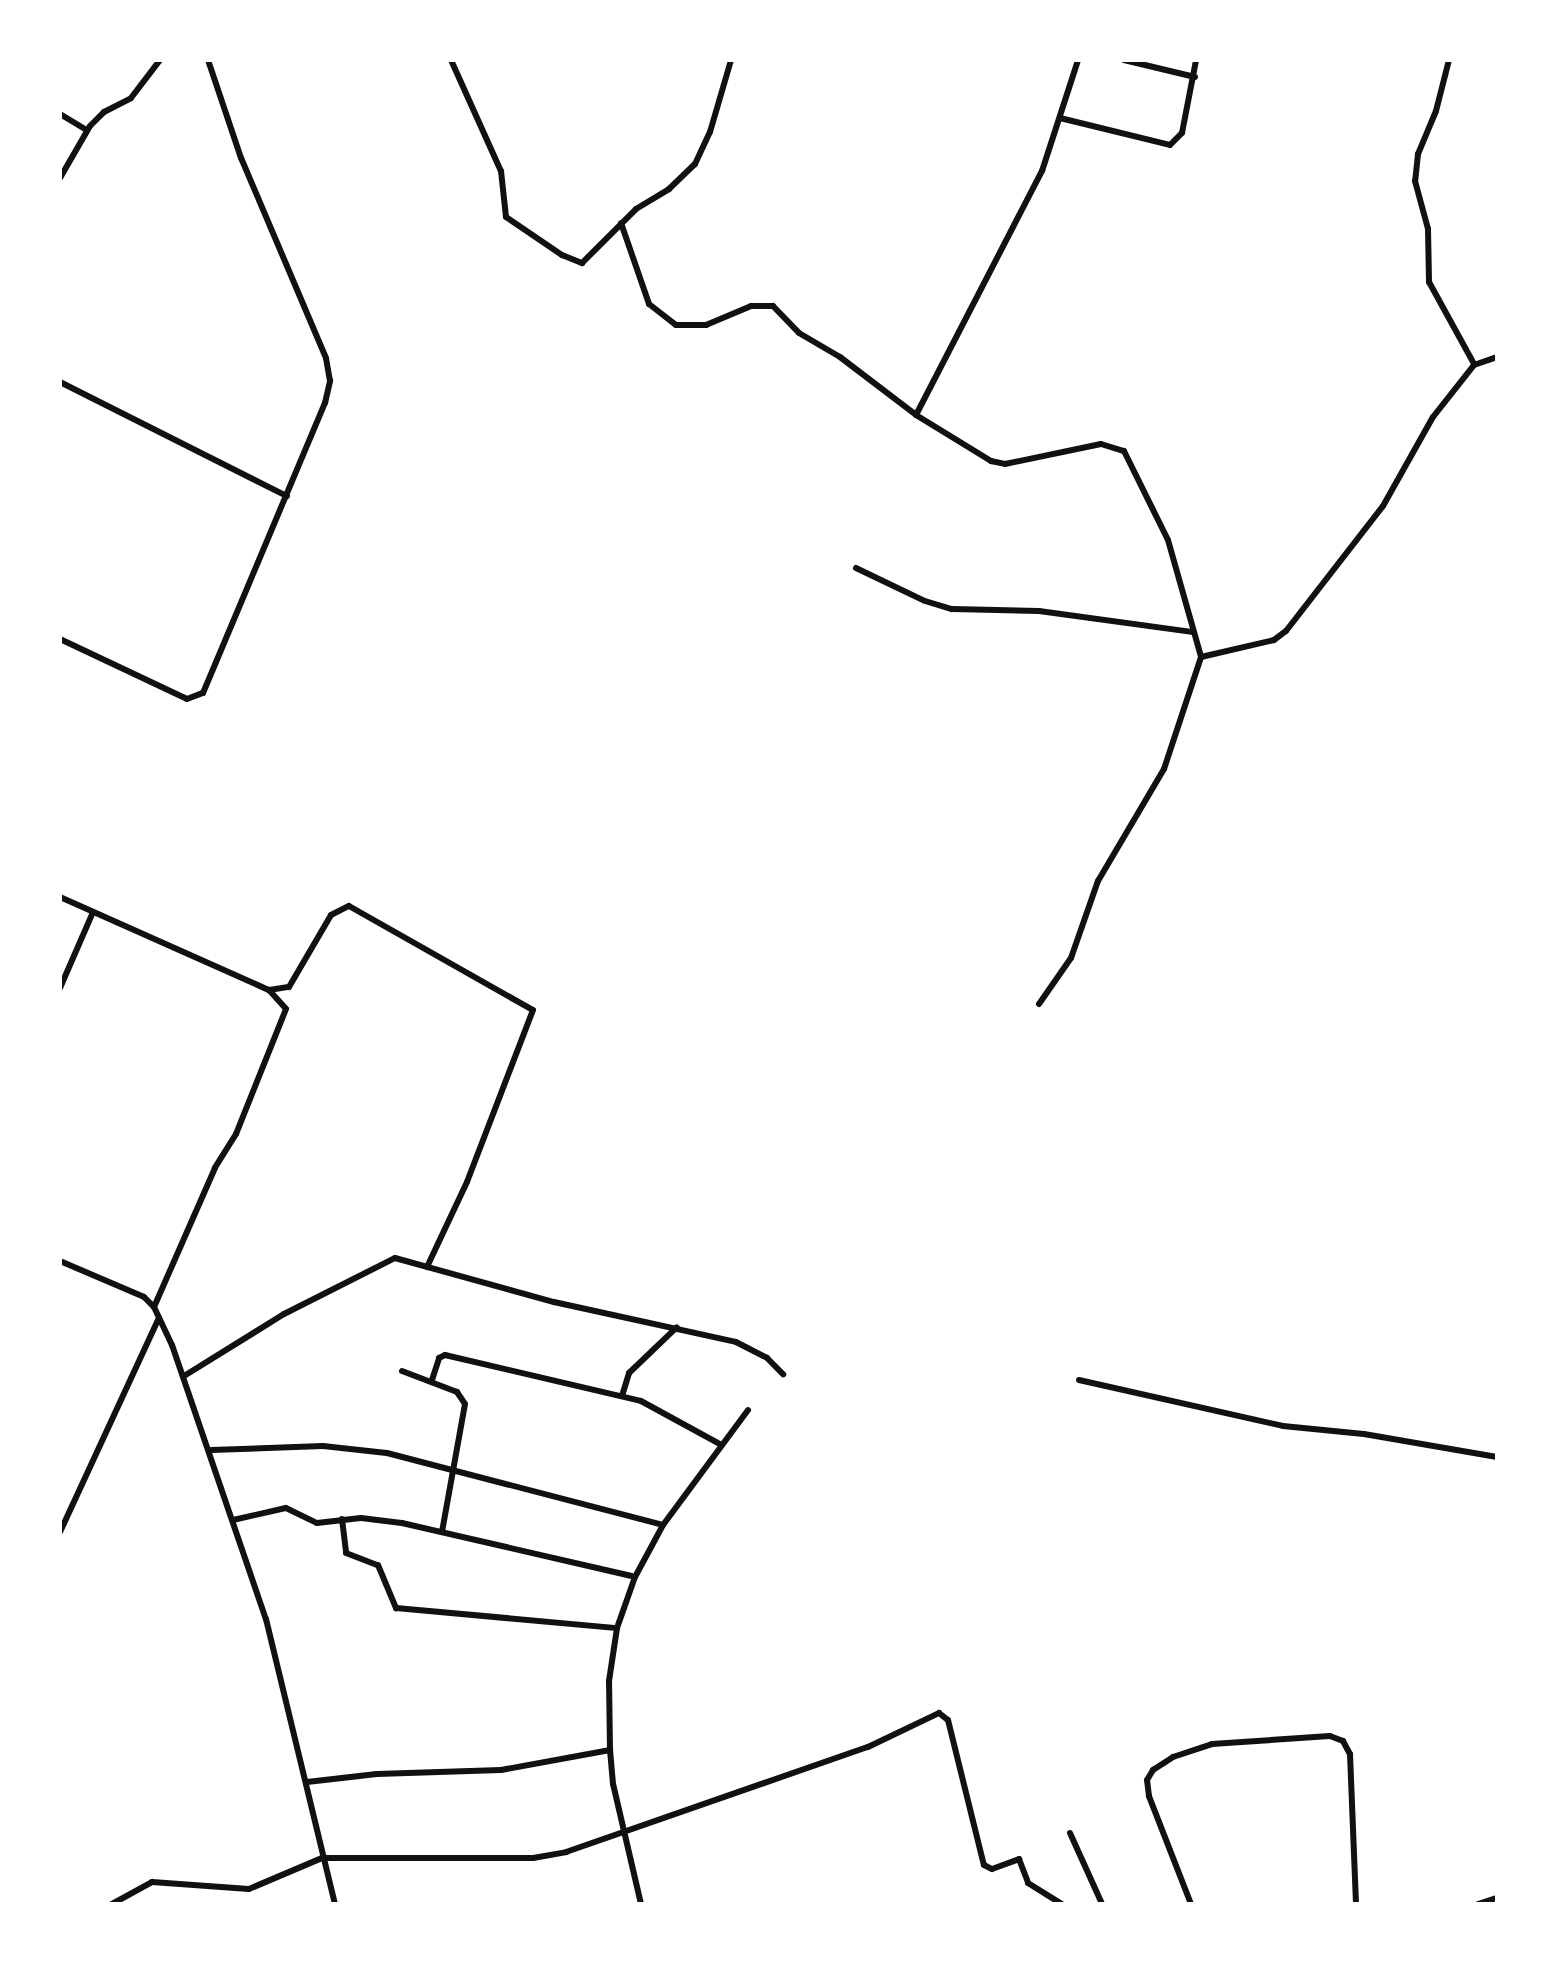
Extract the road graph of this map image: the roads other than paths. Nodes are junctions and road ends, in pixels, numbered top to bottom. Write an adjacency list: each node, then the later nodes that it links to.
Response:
1 (160, 60): 12 (street)
2 (208, 60): 19 (street)
3 (450, 60): 14 (street)
4 (731, 60): 14 (street)
5 (1078, 60): 11 (street)
6 (1124, 60): 9 (street)
7 (1196, 60): 9 (street)
8 (1448, 60): 16 (street)
9 (1195, 77): 11 (street)
10 (60, 114): 12 (street)
11 (1060, 118): 18 (street)
12 (87, 130): 13 (street)
13 (60, 178)
14 (622, 223): 18 (street)
15 (1497, 356): 16 (street)
16 (1474, 365): 23 (street)
17 (60, 382): 19 (street)
18 (916, 415): 21 (street)
19 (286, 496): 22 (street)
20 (856, 568): 21 (street)
21 (1192, 632): 23 (street)
22 (60, 639)
23 (1201, 657): 28 (street)
24 (60, 897): 25 (street)
25 (93, 912): 26 (street); 27 (street)
26 (60, 988)
27 (269, 990): 30 (street); 31 (street)
28 (1039, 1004)
29 (60, 1260): 31 (street)
30 (427, 1267): 33 (street); 36 (street)
31 (154, 1307): 32 (street)
32 (160, 1317): 36 (street); 48 (street)
33 (678, 1326): 35 (street); 39 (street)
34 (402, 1370): 37 (street)
35 (782, 1374)
36 (184, 1376): 42 (street)
37 (432, 1380): 39 (street); 44 (street)
38 (1080, 1380): 43 (street)
39 (622, 1396): 41 (street)
40 (748, 1410): 41 (street)
41 (720, 1444): 47 (street)
42 (211, 1450): 44 (street); 46 (street)
43 (1497, 1457)
44 (454, 1468): 47 (street); 49 (street)
45 (342, 1519): 46 (street); 49 (street); 51 (street)
46 (232, 1520): 53 (street)
47 (663, 1525): 50 (street)
48 (60, 1532)
49 (442, 1532): 50 (street)
50 (635, 1577): 51 (street)
51 (617, 1628): 52 (street)
52 (610, 1750): 53 (street); 54 (street)
53 (307, 1782): 56 (street)
54 (623, 1832): 56 (street); 60 (street); 61 (street)
55 (1070, 1833): 62 (street)
56 (322, 1858): 58 (street); 59 (street)
57 (1497, 1898): 65 (street)
58 (112, 1904)
59 (334, 1904)
60 (642, 1904)
61 (1060, 1904)
62 (1102, 1904)
63 (1192, 1904): 64 (street)
64 (1356, 1904)
65 (1478, 1904)

